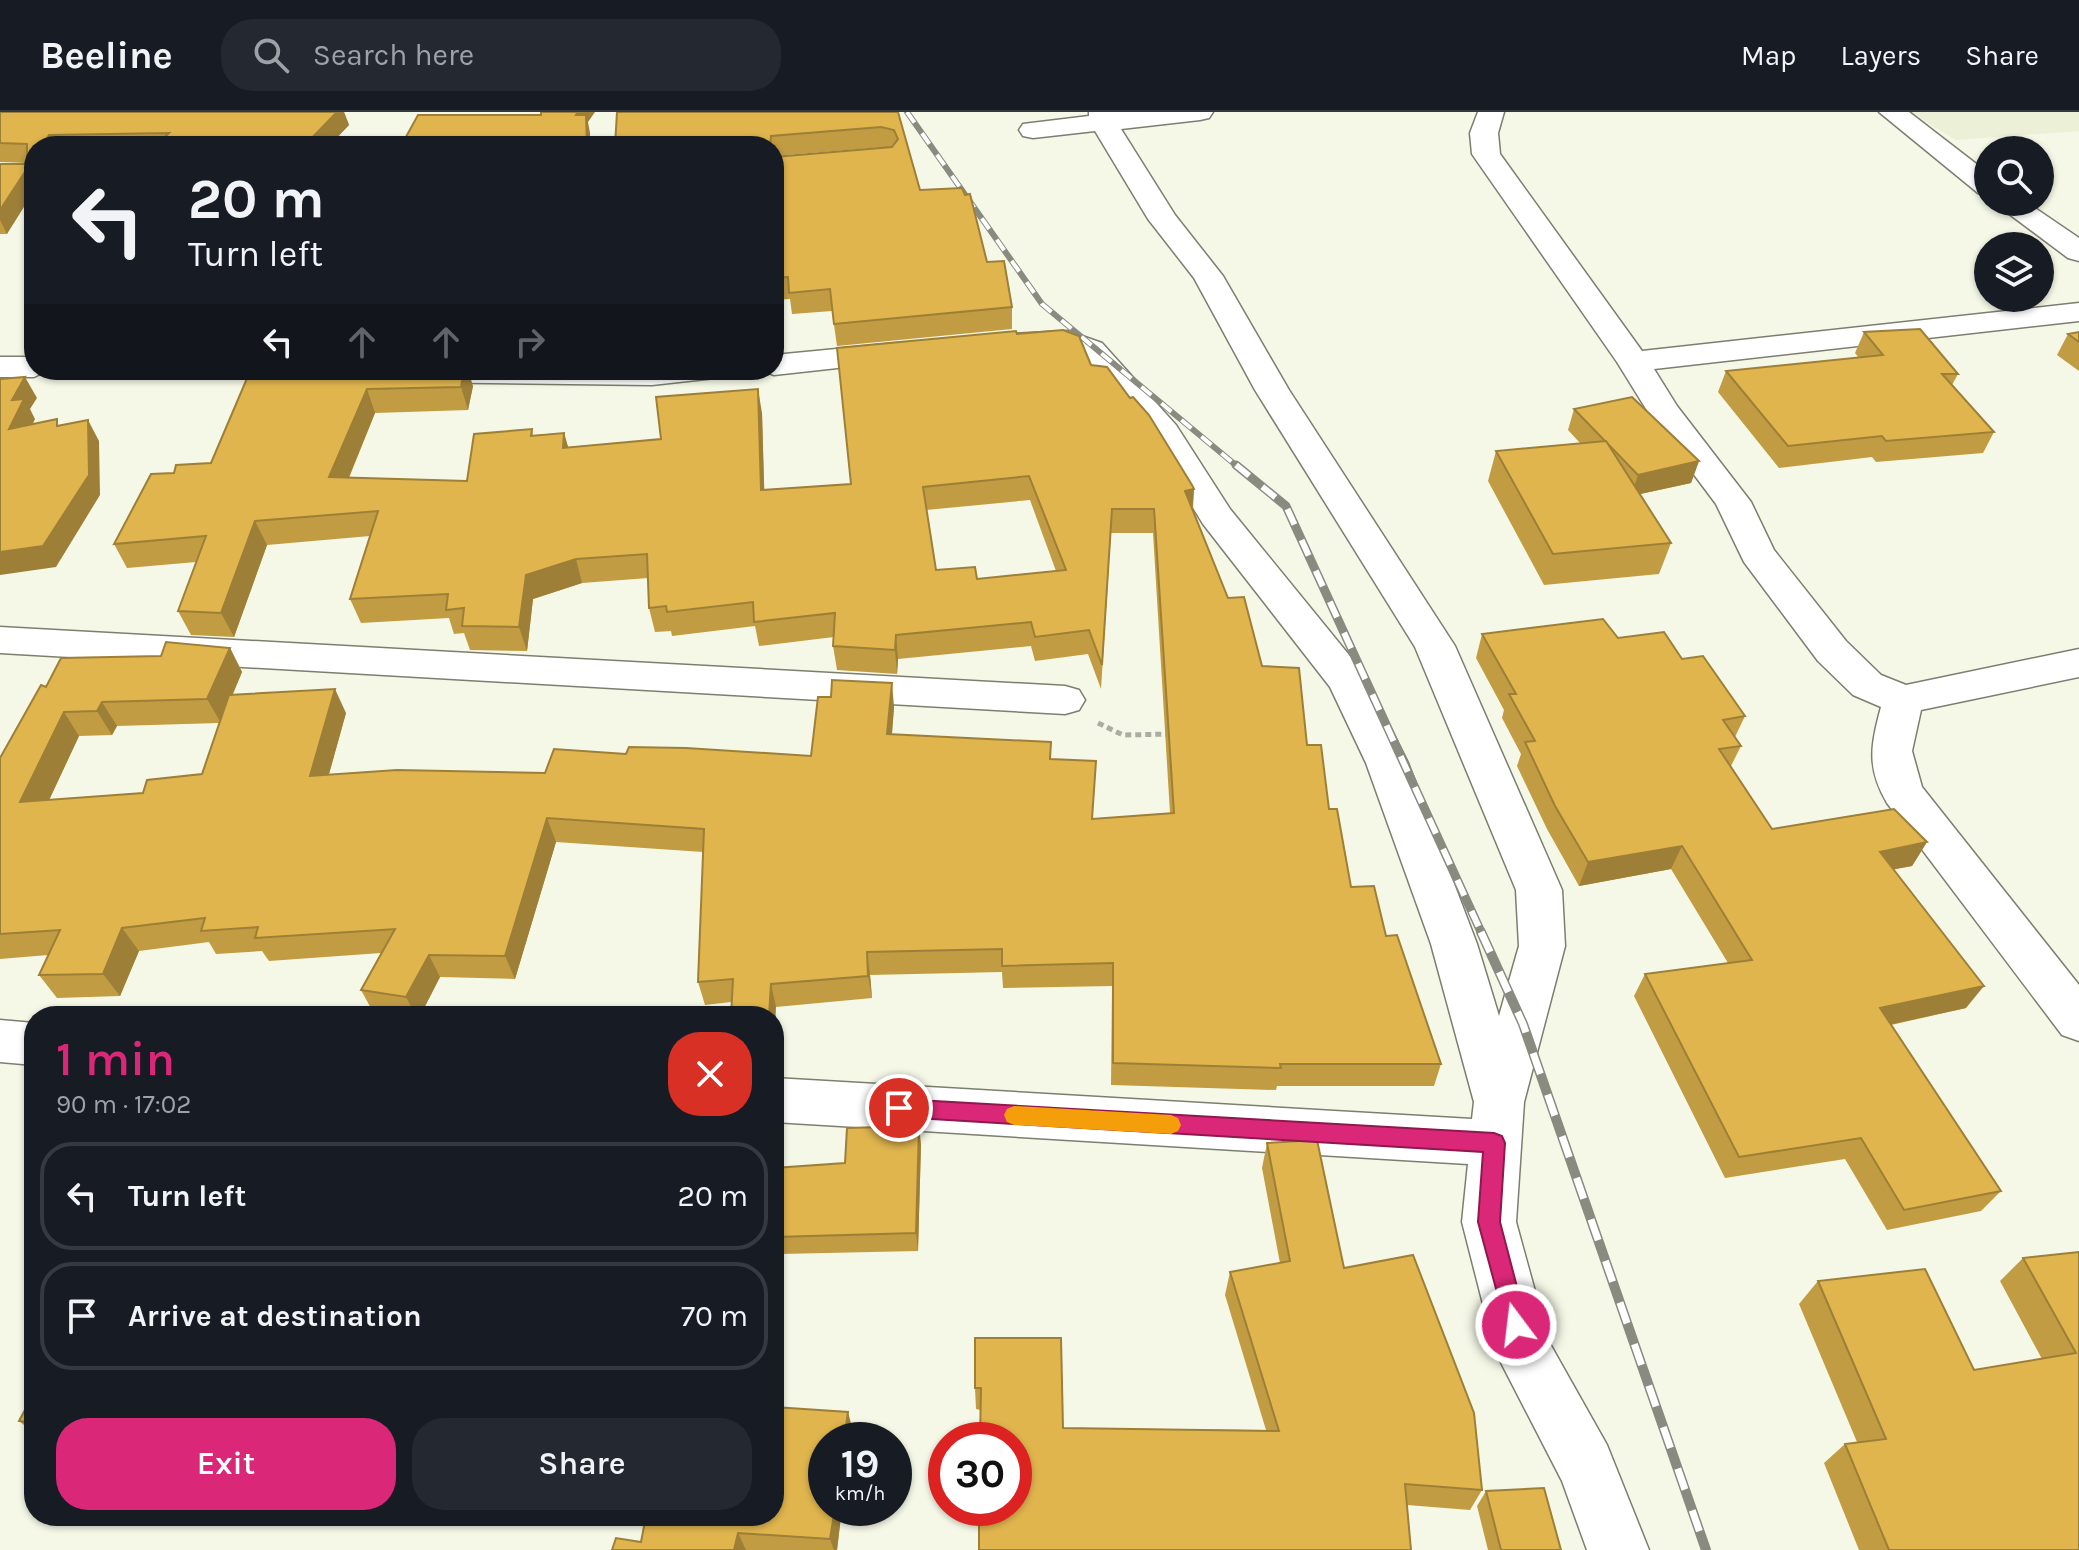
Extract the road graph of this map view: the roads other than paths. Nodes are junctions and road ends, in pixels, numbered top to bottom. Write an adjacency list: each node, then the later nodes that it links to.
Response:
1 (1200, 112): 4 (street)
2 (1491, 112): 12 (street)
3 (1892, 112): 6 (street)
4 (1102, 117): 5 (street); 24 (street)
5 (1033, 130)
6 (1974, 176)
7 (2027, 216): 8 (street)
8 (2079, 252)
9 (2079, 312): 12 (street)
10 (978, 345): 24 (street)
11 (931, 350): 13 (street)
12 (1633, 362): 19 (street)
13 (784, 364)
14 (0, 367): 15 (street)
15 (24, 367)
16 (0, 640): 18 (street)
17 (2079, 663): 19 (street)
18 (1065, 700)
19 (1903, 700): 20 (street)
20 (2079, 1021)
21 (0, 1041): 22 (street)
22 (24, 1043)
23 (784, 1100): 24 (street)
24 (1497, 1122): 25 (street)
25 (1618, 1550)

